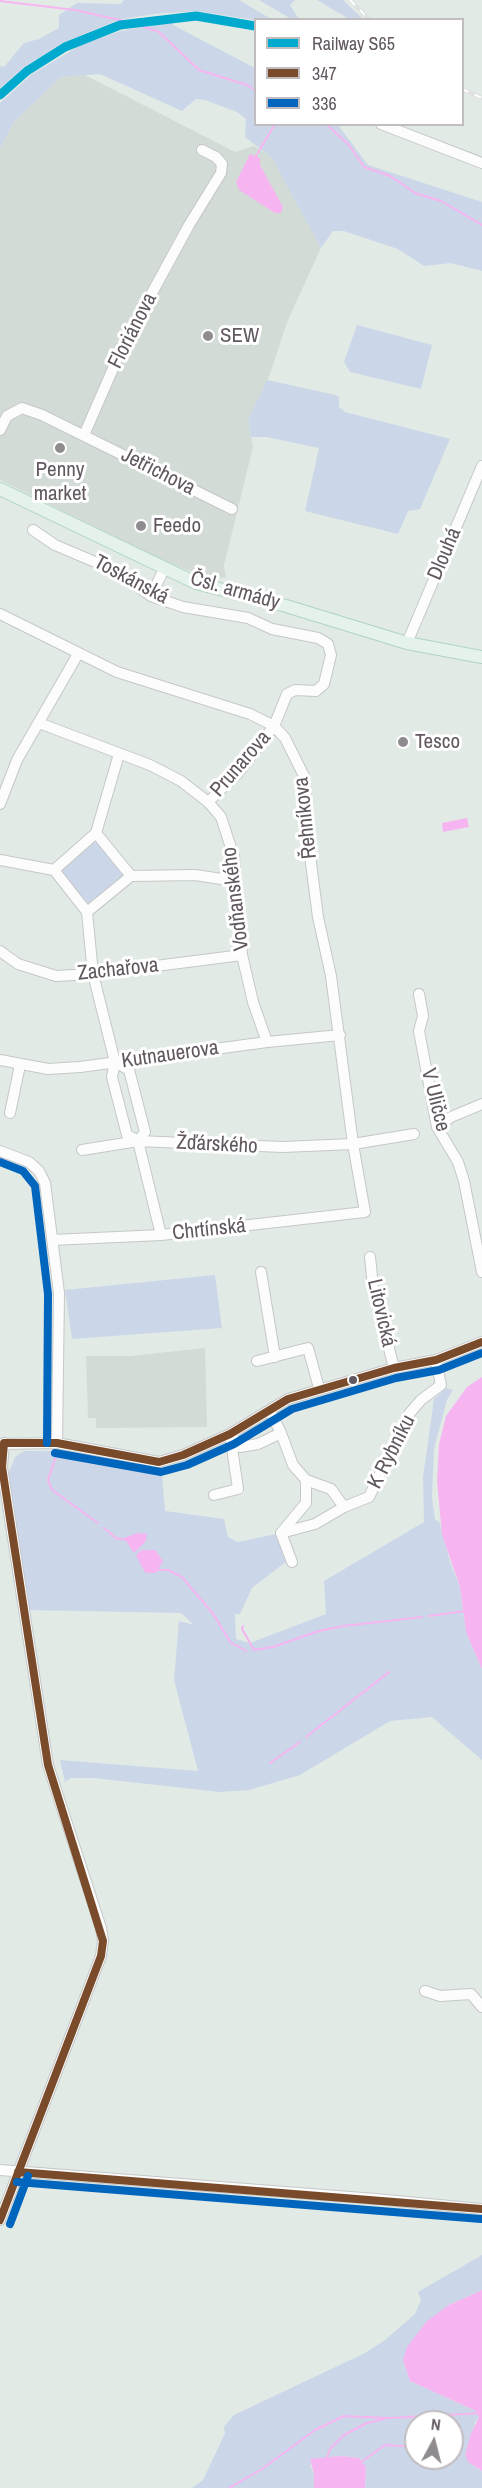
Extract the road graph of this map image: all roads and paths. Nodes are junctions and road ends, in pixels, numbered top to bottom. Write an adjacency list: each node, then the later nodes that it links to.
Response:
1 (386, 126): 3 (street)
2 (202, 150): 5 (street, Floriánova)
3 (482, 163)
4 (0, 430): 5 (street)
5 (84, 435): 8 (street, Jetřichova)
6 (482, 466): 13 (street, Dlouhá)
7 (0, 489): 10 (main road, Čsl. armády)
8 (232, 509)
9 (33, 530): 11 (street, Toskánská)
10 (164, 569): 11 (street); 13 (main road, Čsl. armády)
11 (150, 596): 17 (street, Toskánská)
12 (0, 614): 14 (street, Řehníkova)
13 (407, 643): 15 (main road, Čsl. armády)
14 (78, 654): 16 (street); 17 (street, Řehníkova)
15 (482, 656)
16 (39, 723): 18 (street, Vodňanského); 20 (street)
17 (274, 726): 19 (street, Prunarova); 31 (street, Řehníkova)
18 (119, 754): 19 (street, Vodňanského); 21 (street)
19 (208, 802): 25 (street, Vodňanského)
20 (0, 804)
21 (96, 833): 23 (street); 24 (street)
22 (0, 860): 23 (street)
23 (54, 870): 26 (street)
24 (131, 876): 25 (street); 26 (street)
25 (234, 881): 28 (street, Vodňanského)
26 (87, 912): 29 (street)
27 (0, 951): 29 (street, Zachařova)
28 (242, 955): 29 (street, Zachařova); 32 (street, Vodňanského)
29 (93, 974): 34 (street)
30 (419, 994): 38 (street, V Uličce)
31 (340, 1035): 32 (street, Kutnauerova); 41 (street, Řehníkova)
32 (267, 1042): 34 (street, Kutnauerova)
33 (0, 1060): 35 (street, Kutnauerova)
34 (115, 1062): 35 (street, Kutnauerova); 40 (street); 40 (street)
35 (20, 1065): 37 (street)
36 (482, 1104): 38 (street)
37 (10, 1113)
38 (438, 1127): 48 (street, V Uličce)
39 (414, 1134): 41 (street, Žďárského)
40 (138, 1141): 41 (street, Žďárského); 42 (street, Žďárského); 45 (street)
41 (353, 1144): 44 (street, Řehníkova)
42 (82, 1150)
43 (0, 1151): 46 (street)
44 (365, 1212): 45 (street, Chrtínská)
45 (161, 1235): 46 (street, Chrtínská)
46 (52, 1240): 60 (street)
47 (370, 1257): 54 (street, Litovická)
48 (482, 1272)
49 (258, 1276): 51 (street)
50 (482, 1342): 52 (street, Litovická)
51 (275, 1357): 53 (street); 55 (street)
52 (436, 1360): 54 (street, Litovická); 63 (street, K Rybníku)
53 (257, 1361)
54 (394, 1368): 55 (street, Litovická)
55 (319, 1388): 56 (street, Litovická)
56 (270, 1411): 57 (street); 58 (street, Litovická)
57 (281, 1433): 58 (street); 61 (street)
58 (230, 1434): 60 (street, Litovická); 62 (street)
59 (2, 1443): 60 (street, Litovická); 70 (street)
60 (57, 1443)
61 (306, 1480): 63 (street); 64 (street)
62 (214, 1495)
63 (344, 1507): 64 (street, K Rybníku)
64 (281, 1533): 65 (street)
65 (292, 1562)
66 (425, 1991): 67 (street)
67 (477, 1993): 68 (street)
68 (482, 2007)
69 (0, 2170): 70 (street)
70 (18, 2172): 71 (street); 72 (street)
71 (482, 2209)
72 (0, 2220)

